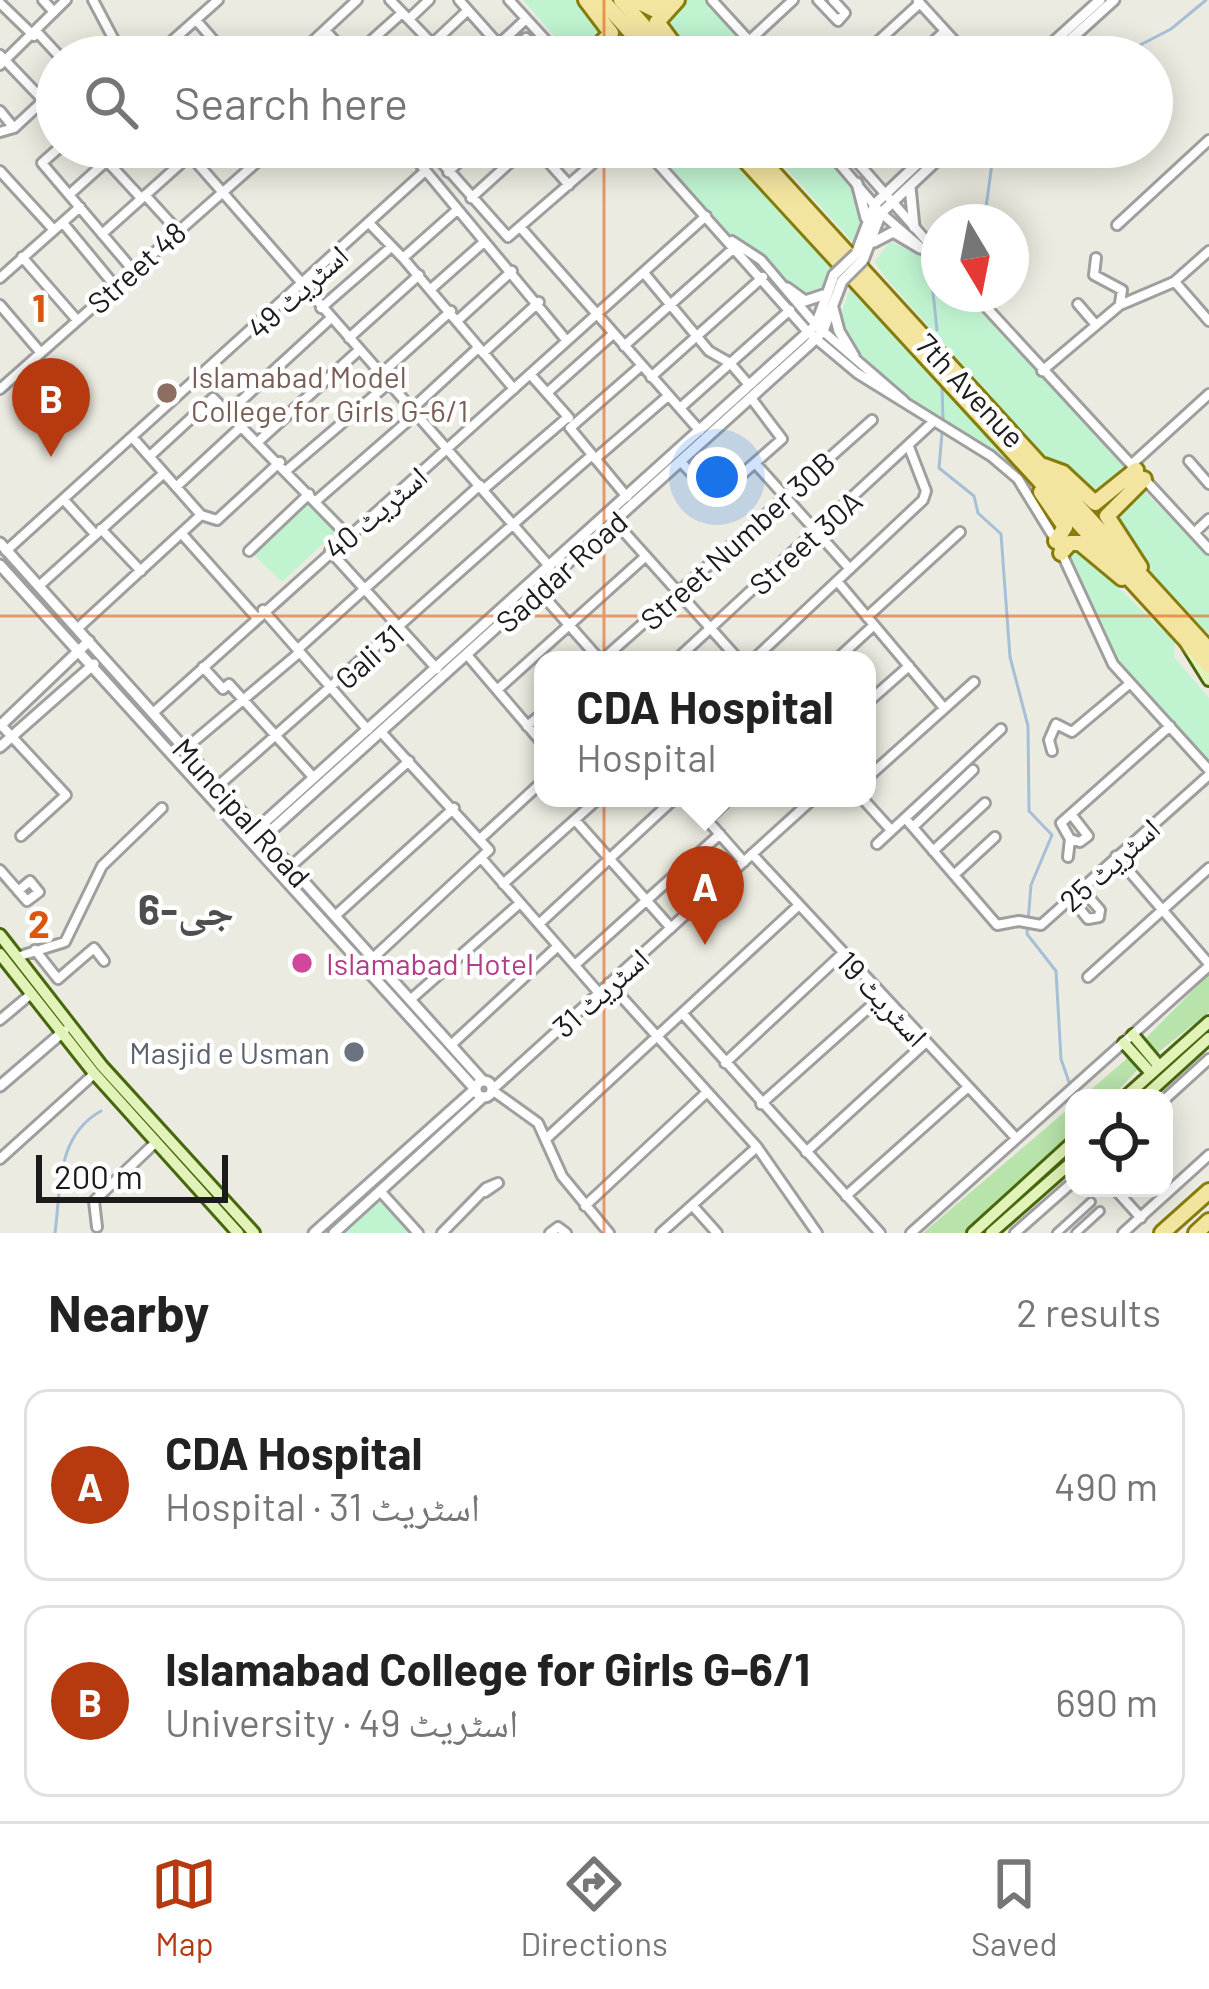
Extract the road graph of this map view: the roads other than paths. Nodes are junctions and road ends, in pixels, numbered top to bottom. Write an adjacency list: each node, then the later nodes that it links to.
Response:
1 (43, 0): 25 (street)
2 (66, 0): 25 (street)
3 (93, 0): 34 (street)
4 (218, 0): 29 (street)
5 (357, 0): 30 (street)
6 (390, 0): 27 (street)
7 (430, 0): 27 (street)
8 (459, 0): 26 (street)
9 (509, 0): 28 (street)
10 (586, 0): 45 (main road)
11 (602, 0): 46 (main road)
12 (621, 0): 47 (main road)
13 (635, 0): 14 (main road)
14 (662, 0)
15 (677, 0): 48 (main road)
16 (712, 0): 49 (street)
17 (793, 0): 50 (street)
18 (818, 0): 19 (street)
19 (833, 0)
20 (933, 0): 24 (street)
21 (1100, 0): 54 (street)
22 (1114, 0): 55 (street)
23 (0, 3): 32 (street)
24 (920, 4): 31 (street); 51 (street)
25 (54, 11): 32 (street)
26 (467, 11): 41 (street); 42 (street)
27 (405, 16): 39 (street); 40 (street)
28 (526, 19): 43 (street); 44 (street)
29 (196, 20): 35 (street); 36 (street)
30 (325, 30): 37 (street); 38 (street)
31 (945, 31): 52 (street); 53 (street)
32 (35, 33): 33 (street); 56 (street)
33 (38, 36)
34 (111, 36)
35 (178, 36)
36 (209, 36)
37 (319, 36)
38 (331, 36)
39 (379, 36)
40 (424, 36)
41 (439, 36)
42 (491, 36)
43 (508, 36)
44 (542, 36)
45 (608, 36)
46 (634, 36)
47 (653, 36)
48 (667, 36)
49 (746, 36)
50 (754, 36)
51 (884, 36)
52 (940, 36)
53 (950, 36)
54 (1060, 36)
55 (1074, 36)
56 (2, 60): 57 (street)
57 (36, 93)
58 (36, 107): 60 (street)
59 (0, 111): 60 (street)
60 (14, 128): 61 (street)
61 (0, 132)
62 (1209, 140): 99 (street)
63 (46, 168): 89 (street)
64 (98, 168): 89 (street)
65 (115, 168): 90 (street)
66 (176, 168): 90 (street)
67 (201, 168): 88 (street)
68 (249, 168): 88 (street, Street 48)
69 (421, 168): 83 (street)
70 (445, 168): 84 (street)
71 (452, 168): 84 (street)
72 (506, 168): 92 (street)
73 (552, 168): 87 (street)
74 (588, 168): 87 (street)
75 (662, 168): 96 (street)
76 (752, 168): 189 (main road, 7th Avenue)
77 (769, 168): 189 (main road, 7th Avenue)
78 (844, 168): 86 (street)
79 (862, 168): 91 (street)
80 (915, 168): 91 (street)
81 (928, 168): 85 (street)
82 (0, 170): 101 (street)
83 (424, 172): 95 (street); 98 (street, اسٹریٹ 49)
84 (448, 172): 92 (street)
85 (912, 182): 91 (street); 100 (street)
86 (857, 183): 94 (street); 108 (street)
87 (569, 185): 102 (street)
88 (221, 191): 103 (street, Street 48); 125 (street)
89 (70, 194): 93 (street)
90 (143, 197): 103 (street); 104 (street)
91 (887, 197): 94 (street); 100 (street)
92 (471, 198): 102 (street)
93 (80, 207): 97 (street); 104 (street)
94 (878, 208): 108 (street); 111 (street); 114 (street)
95 (457, 210): 107 (street); 115 (street)
96 (706, 216): 106 (street); 119 (street, اسٹریٹ 40)
97 (63, 223): 101 (street); 126 (street)
98 (370, 224): 109 (street); 125 (street, اسٹریٹ 49)
99 (1117, 225)
100 (914, 227): 105 (street)
101 (53, 229): 113 (street)
102 (521, 229): 140 (street)
103 (176, 230): 117 (street, Street 48)
104 (102, 235): 117 (street)
105 (921, 236)
106 (725, 237): 110 (street); 127 (street)
107 (485, 241): 118 (street); 128 (street)
108 (862, 242): 114 (street)
109 (390, 248): 115 (street); 136 (street)
110 (734, 248): 122 (street); 132 (street)
111 (920, 248): 114 (street)
112 (1209, 251): 124 (street)
113 (22, 256): 121 (street); 142 (street)
114 (862, 256): 123 (street, bridge)
115 (401, 258): 120 (street)
116 (1096, 258): 135 (street)
117 (132, 269): 126 (street, Street 48)
118 (512, 271): 130 (street); 143 (street)
119 (644, 273): 132 (street); 140 (street, اسٹریٹ 40)
120 (419, 275): 128 (street); 148 (street)
121 (0, 278)
122 (763, 278): 137 (street); 149 (street)
123 (838, 278): 129 (street); 131 (street, Saddar Road)
124 (1174, 282): 135 (street); 144 (street)
125 (306, 284): 136 (street); 179 (street, اسٹریٹ 49)
126 (115, 286): 142 (street, Street 48)
127 (787, 288): 129 (street); 146 (street)
128 (431, 289): 138 (street)
129 (826, 291): 146 (street)
130 (539, 302): 150 (street); 153 (street)
131 (832, 303): 146 (street, Saddar Road); 155 (street)
132 (671, 304): 149 (street); 151 (street)
133 (1078, 304): 145 (street)
134 (0, 305): 154 (street)
135 (1120, 305): 145 (street)
136 (321, 308): 141 (street)
137 (790, 310): 146 (street); 156 (street)
138 (452, 311): 143 (street); 159 (street)
139 (990, 312): 158 (street)
140 (599, 315): 147 (street); 150 (street, اسٹریٹ 40)
141 (330, 319): 148 (street); 172 (street)
142 (77, 320): 154 (street, Street 48)
143 (457, 321): 153 (street)
144 (1209, 321)
145 (1096, 325): 158 (street)
146 (815, 332): 155 (street); 164 (street, Saddar Road); 169 (street, Saddar Road); 170 (street)
147 (614, 334): 151 (street); 166 (street)
148 (349, 338): 152 (street)
149 (697, 338): 156 (street); 161 (street)
150 (567, 340): 160 (street, اسٹریٹ 40)
151 (623, 346): 157 (street)
152 (358, 351): 159 (street); 180 (street)
153 (480, 351): 165 (street); 173 (street)
154 (41, 352): 162 (street, Street 48)
155 (854, 356): 170 (street)
156 (730, 363): 164 (street); 171 (street)
157 (641, 366): 161 (street); 176 (street)
158 (1042, 371): 190 (street)
159 (381, 374): 163 (street)
160 (530, 374): 165 (street, اسٹریٹ 40); 166 (street)
161 (651, 377): 167 (street)
162 (2, 382)
163 (389, 383): 173 (street); 188 (street)
164 (749, 386): 178 (street, Saddar Road)
165 (514, 389): 182 (street, اسٹریٹ 40)
166 (547, 393): 176 (street)
167 (668, 396): 171 (street); 184 (street, Gali 31)
168 (1208, 396): 190 (street)
169 (751, 398): 186 (street, Saddar Road); 187 (street)
170 (909, 407): 175 (street)
171 (680, 408): 178 (street)
172 (231, 410): 177 (street); 183 (street)
173 (414, 411): 182 (street); 197 (street)
174 (872, 420): 196 (street, Street Number 30B)
175 (933, 422): 181 (street, Street 30A); 210 (street)
176 (570, 423): 184 (street); 194 (street)
177 (244, 424): 180 (street); 193 (street)
178 (700, 431): 195 (street, Saddar Road)
179 (134, 438): 183 (street); 198 (street, اسٹریٹ 49)
180 (260, 440): 188 (street)
181 (909, 447): 204 (street, Street 30A); 217 (street)
182 (448, 449): 194 (street); 208 (street, اسٹریٹ 40)
183 (150, 456): 191 (street)
184 (593, 458): 195 (street); 202 (street, Gali 31)
185 (1189, 461): 192 (street)
186 (681, 462): 187 (street); 200 (street, Saddar Road)
187 (755, 463): 196 (street)
188 (284, 466): 197 (street); 199 (street)
189 (1034, 466): 190 (main road); 210 (main road); 221 (main road, 7th Avenue)
190 (1137, 471): 206 (street); 221 (main road)
191 (164, 472): 193 (street); 203 (street)
192 (1209, 484)
193 (176, 487): 199 (street)
194 (482, 487): 202 (street); 223 (street)
195 (627, 497): 200 (street, Saddar Road)
196 (785, 497): 204 (street); 225 (street, Street Number 30B)
197 (313, 498): 208 (street); 212 (street)
198 (64, 500): 203 (street); 209 (street, اسٹریٹ 49)
199 (201, 515): 207 (street)
200 (612, 518): 214 (street); 216 (street, Saddar Road); 224 (street, Saddar Road)
201 (1209, 519): 206 (street)
202 (514, 524): 216 (street); 229 (street, Gali 31)
203 (98, 531): 218 (street); 220 (street)
204 (817, 532): 217 (street); 231 (street, Street 30A)
205 (960, 532): 227 (street)
206 (1195, 532): 211 (street)
207 (182, 534): 218 (street); 226 (street)
208 (346, 535): 213 (street, اسٹریٹ 40)
209 (3, 547): 220 (street, Muncipal Road)
210 (1058, 547): 221 (main road); 255 (street)
211 (1209, 549)
212 (249, 551)
213 (330, 551): 223 (street); 226 (street, اسٹریٹ 40)
214 (646, 556): 225 (street); 228 (street)
215 (0, 565): 222 (street)
216 (550, 566): 252 (street, Saddar Road)
217 (850, 569): 219 (street)
218 (141, 571): 230 (street)
219 (837, 581): 227 (street); 242 (street)
220 (35, 582): 222 (street); 230 (street, Muncipal Road)
221 (1141, 584): 232 (main road, 7th Avenue)
222 (21, 588): 244 (street)
223 (366, 590): 229 (street); 236 (street)
224 (539, 591): 228 (street); 246 (street, Saddar Road)
225 (678, 592): 231 (street); 239 (street, Street Number 30B)
226 (260, 614): 236 (street); 251 (street, اسٹریٹ 40)
227 (871, 621): 243 (street); 249 (street)
228 (569, 625): 237 (street); 238 (street)
229 (401, 627): 252 (street); 256 (street, Gali 31)
230 (78, 628): 234 (street, Muncipal Road)
231 (710, 628): 240 (street, Street 30A); 241 (street)
232 (1188, 634): 233 (main road); 235 (main road); 248 (main road); 253 (main road)
233 (1209, 638)
234 (89, 641): 244 (street); 245 (street, Muncipal Road)
235 (1209, 650)
236 (299, 651): 256 (street); 259 (street)
237 (540, 651)
238 (593, 651)
239 (611, 651)
240 (686, 651)
241 (731, 651)
242 (763, 651)
243 (844, 651)
244 (78, 652): 250 (street); 263 (street)
245 (102, 656): 250 (street); 261 (street, Muncipal Road)
246 (468, 656): 257 (street); 268 (street, Saddar Road)
247 (534, 656): 257 (street)
248 (1209, 665)
249 (909, 666): 258 (street); 260 (street)
250 (91, 667): 271 (street); 303 (street)
251 (202, 667): 259 (street); 261 (street, اسٹریٹ 40)
252 (437, 669): 267 (street, Saddar Road)
253 (1209, 680)
254 (974, 682): 260 (street)
255 (1128, 685): 264 (street); 274 (street)
256 (333, 688): 267 (street); 270 (street, Gali 31)
257 (496, 690): 265 (street)
258 (876, 695)
259 (247, 702): 270 (street); 273 (street)
260 (944, 708): 276 (street)
261 (153, 713): 273 (street, Muncipal Road)
262 (534, 720): 265 (street)
263 (1, 725): 271 (street)
264 (1170, 726): 278 (street); 291 (street)
265 (527, 727): 269 (street)
266 (1000, 729): 292 (street)
267 (368, 730): 279 (street, Saddar Road)
268 (381, 732): 275 (street); 297 (street, Saddar Road)
269 (534, 734)
270 (277, 735): 279 (street); 280 (street, Gali 31)
271 (12, 736): 272 (street); 299 (street)
272 (0, 747)
273 (186, 748): 280 (street, Muncipal Road)
274 (1052, 752)
275 (409, 761): 290 (street); 311 (street)
276 (876, 770)
277 (974, 770): 295 (street)
278 (1209, 772): 306 (street, اسٹریٹ 25)
279 (314, 778): 297 (street, Saddar Road)
280 (219, 785): 297 (street, Muncipal Road)
281 (534, 789): 301 (street)
282 (985, 803): 305 (street)
283 (587, 807): 293 (street)
284 (665, 807): 309 (street)
285 (696, 807): 294 (street, اسٹریٹ 19)
286 (721, 807): 294 (street)
287 (804, 807): 308 (street, اسٹریٹ 31)
288 (870, 807): 296 (street)
289 (162, 808): 328 (street)
290 (454, 808): 301 (street); 323 (street)
291 (1071, 814): 302 (street); 302 (street)
292 (905, 818): 295 (street, اسٹریٹ 25); 296 (street)
293 (575, 820): 309 (street); 315 (street)
294 (707, 820): 298 (street, اسٹریٹ 19)
295 (913, 827): 305 (street, اسٹریٹ 25)
296 (891, 830): 304 (street)
297 (261, 832): 303 (street, Saddar Road); 311 (street, Muncipal Road)
298 (719, 834): 308 (street, اسٹریٹ 19); 319 (street)
299 (21, 836)
300 (995, 837): 314 (street)
301 (481, 838): 310 (street)
302 (1070, 839): 307 (street)
303 (252, 841): 355 (street)
304 (877, 844)
305 (933, 851): 314 (street, اسٹریٹ 25)
306 (1115, 856): 316 (street, اسٹریٹ 25); 322 (street)
307 (1068, 857)
308 (748, 858): 321 (street, اسٹریٹ 19); 325 (street, اسٹریٹ 31)
309 (610, 859): 319 (street); 324 (street)
310 (482, 860): 315 (street); 332 (street)
311 (291, 866): 323 (street, Muncipal Road)
312 (1209, 868): 322 (street)
313 (0, 870): 317 (street)
314 (953, 875): 318 (street, اسٹریٹ 25)
315 (503, 884): 320 (street)
316 (1082, 888): 318 (street, اسٹریٹ 25); 318 (street)
317 (18, 891)
318 (1071, 898)
319 (646, 900): 325 (street); 334 (street)
320 (520, 903): 324 (street); 341 (street)
321 (798, 906): 330 (street, اسٹریٹ 19); 342 (street)
322 (1162, 911): 335 (street); 336 (street)
323 (335, 916): 332 (street, Muncipal Road)
324 (538, 924): 327 (street)
325 (671, 928): 337 (street, اسٹریٹ 31)
326 (0, 935): 331 (main road)
327 (558, 946): 334 (street); 350 (street)
328 (34, 948): 331 (street); 333 (street)
329 (0, 953): 338 (main road)
330 (842, 954): 340 (street, اسٹریٹ 19); 352 (street)
331 (16, 957): 345 (main road)
332 (373, 958): 341 (street, Muncipal Road)
333 (104, 961)
334 (575, 965): 339 (street)
335 (1209, 965): 348 (street)
336 (1088, 976)
337 (609, 983): 339 (street, اسٹریٹ 31); 346 (street)
338 (31, 993): 343 (street); 345 (main road)
339 (599, 993): 358 (street, اسٹریٹ 31)
340 (882, 996): 349 (street, اسٹریٹ 19); 364 (street)
341 (410, 1000): 350 (street, Muncipal Road)
342 (682, 1014): 346 (street); 352 (street)
343 (0, 1020)
344 (1209, 1022): 353 (main road)
345 (66, 1030): 354 (main road); 356 (street); 365 (main road)
346 (658, 1038): 361 (street); 366 (street)
347 (1209, 1038): 360 (main road)
348 (1129, 1039): 353 (main road); 367 (street)
349 (924, 1044): 357 (street, اسٹریٹ 19); 370 (street)
350 (452, 1045): 358 (street, Muncipal Road)
351 (1209, 1059): 362 (street)
352 (725, 1063): 364 (street)
353 (1155, 1070): 359 (main road)
354 (95, 1073): 365 (main road); 372 (street)
355 (464, 1078): 358 (street); 363 (street)
356 (0, 1086)
357 (967, 1088): 367 (street, اسٹریٹ 19); 378 (street)
358 (483, 1089): 363 (street); 366 (street); 376 (street)
359 (1134, 1089)
360 (1153, 1089)
361 (707, 1092): 368 (street); 382 (street)
362 (1173, 1092)
363 (465, 1098): 386 (street)
364 (761, 1104): 370 (street)
365 (153, 1136): 387 (street); 388 (main road); 390 (main road)
366 (547, 1138): 382 (street)
367 (1016, 1138): 399 (street)
368 (757, 1147): 381 (street); 397 (street)
369 (1065, 1149): 400 (main road)
370 (806, 1152): 378 (street)
371 (1209, 1155): 384 (street)
372 (0, 1159)
373 (1065, 1168): 401 (main road)
374 (487, 1189): 393 (street)
375 (1065, 1189): 402 (street)
376 (380, 1191): 389 (street); 392 (street)
377 (1209, 1191): 406 (main road)
378 (846, 1196): 398 (street)
379 (1122, 1197): 384 (street)
380 (1091, 1202): 403 (street)
381 (692, 1205): 395 (street); 396 (street)
382 (585, 1206): 394 (street)
383 (1100, 1211): 404 (street)
384 (1141, 1218): 405 (street)
385 (1209, 1221): 407 (main road)
386 (327, 1222): 389 (street); 391 (street)
387 (97, 1227)
388 (234, 1232)
389 (335, 1232)
390 (254, 1233)
391 (314, 1233)
392 (418, 1233)
393 (442, 1233)
394 (609, 1233)
395 (661, 1233)
396 (717, 1233)
397 (817, 1233)
398 (880, 1233)
399 (910, 1233)
400 (973, 1233)
401 (991, 1233)
402 (1016, 1233)
403 (1057, 1233)
404 (1076, 1233)
405 (1124, 1233)
406 (1162, 1233)
407 (1196, 1233)

